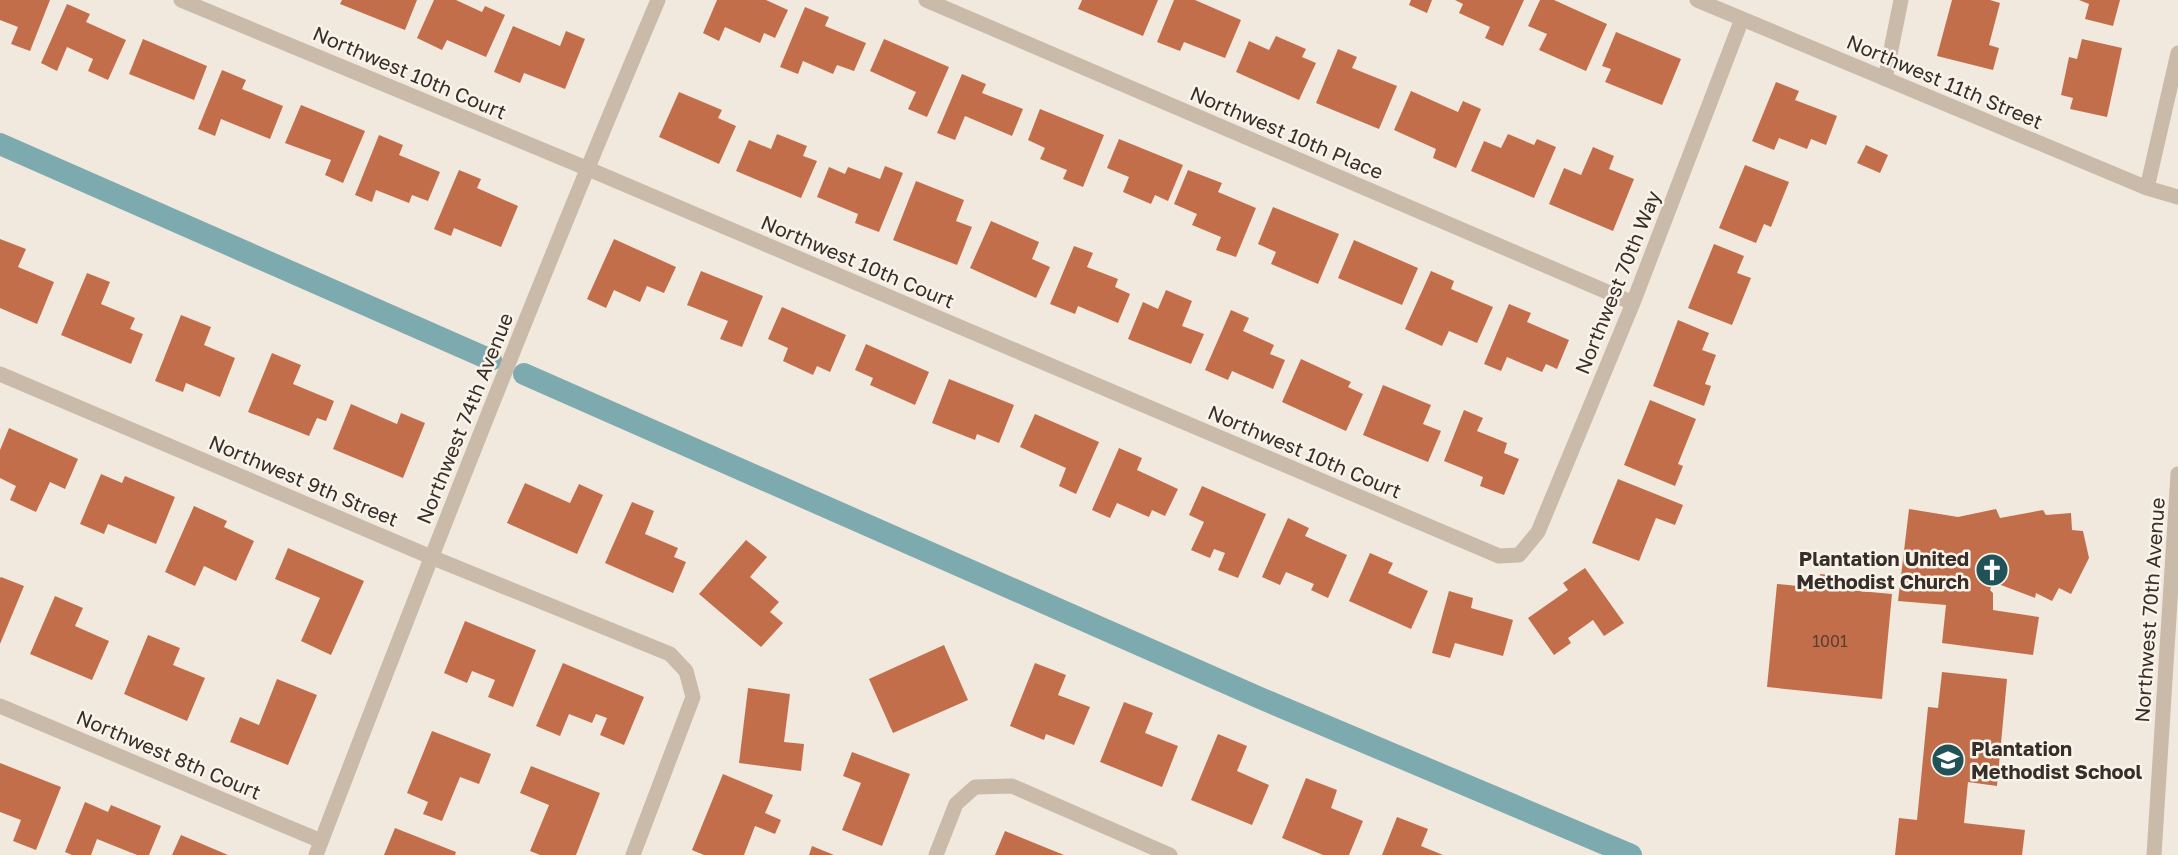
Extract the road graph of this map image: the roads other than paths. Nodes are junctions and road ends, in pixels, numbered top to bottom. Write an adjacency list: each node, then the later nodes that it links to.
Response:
1 (181, 0): 9 (street, Northwest 10th Court)
2 (658, 0): 9 (street, Northwest 74th Avenue)
3 (926, 0): 12 (street, Northwest 10th Place)
4 (1697, 0): 6 (street, Northwest 11th Street)
5 (1900, 0): 8 (street)
6 (1742, 19): 8 (street, Northwest 11th Street); 12 (street, Northwest 70th Way)
7 (2178, 53): 10 (street)
8 (1885, 79): 10 (street, Northwest 11th Street)
9 (586, 168): 15 (street, Northwest 10th Court); 16 (street, Northwest 74th Avenue)
10 (2147, 188): 11 (street, Northwest 11th Street)
11 (2178, 197)
12 (1633, 303): 15 (street, Northwest 70th Way)
13 (0, 374): 16 (street, Northwest 9th Street)
14 (2178, 474): 22 (street, Northwest 70th Avenue)
15 (1519, 555)
16 (431, 557): 18 (street, Northwest 74th Avenue); 19 (street, Northwest 9th Street)
17 (0, 706): 18 (street, Northwest 8th Court)
18 (319, 848)
19 (633, 855)
20 (936, 855): 21 (street)
21 (1170, 855)
22 (2154, 855)

